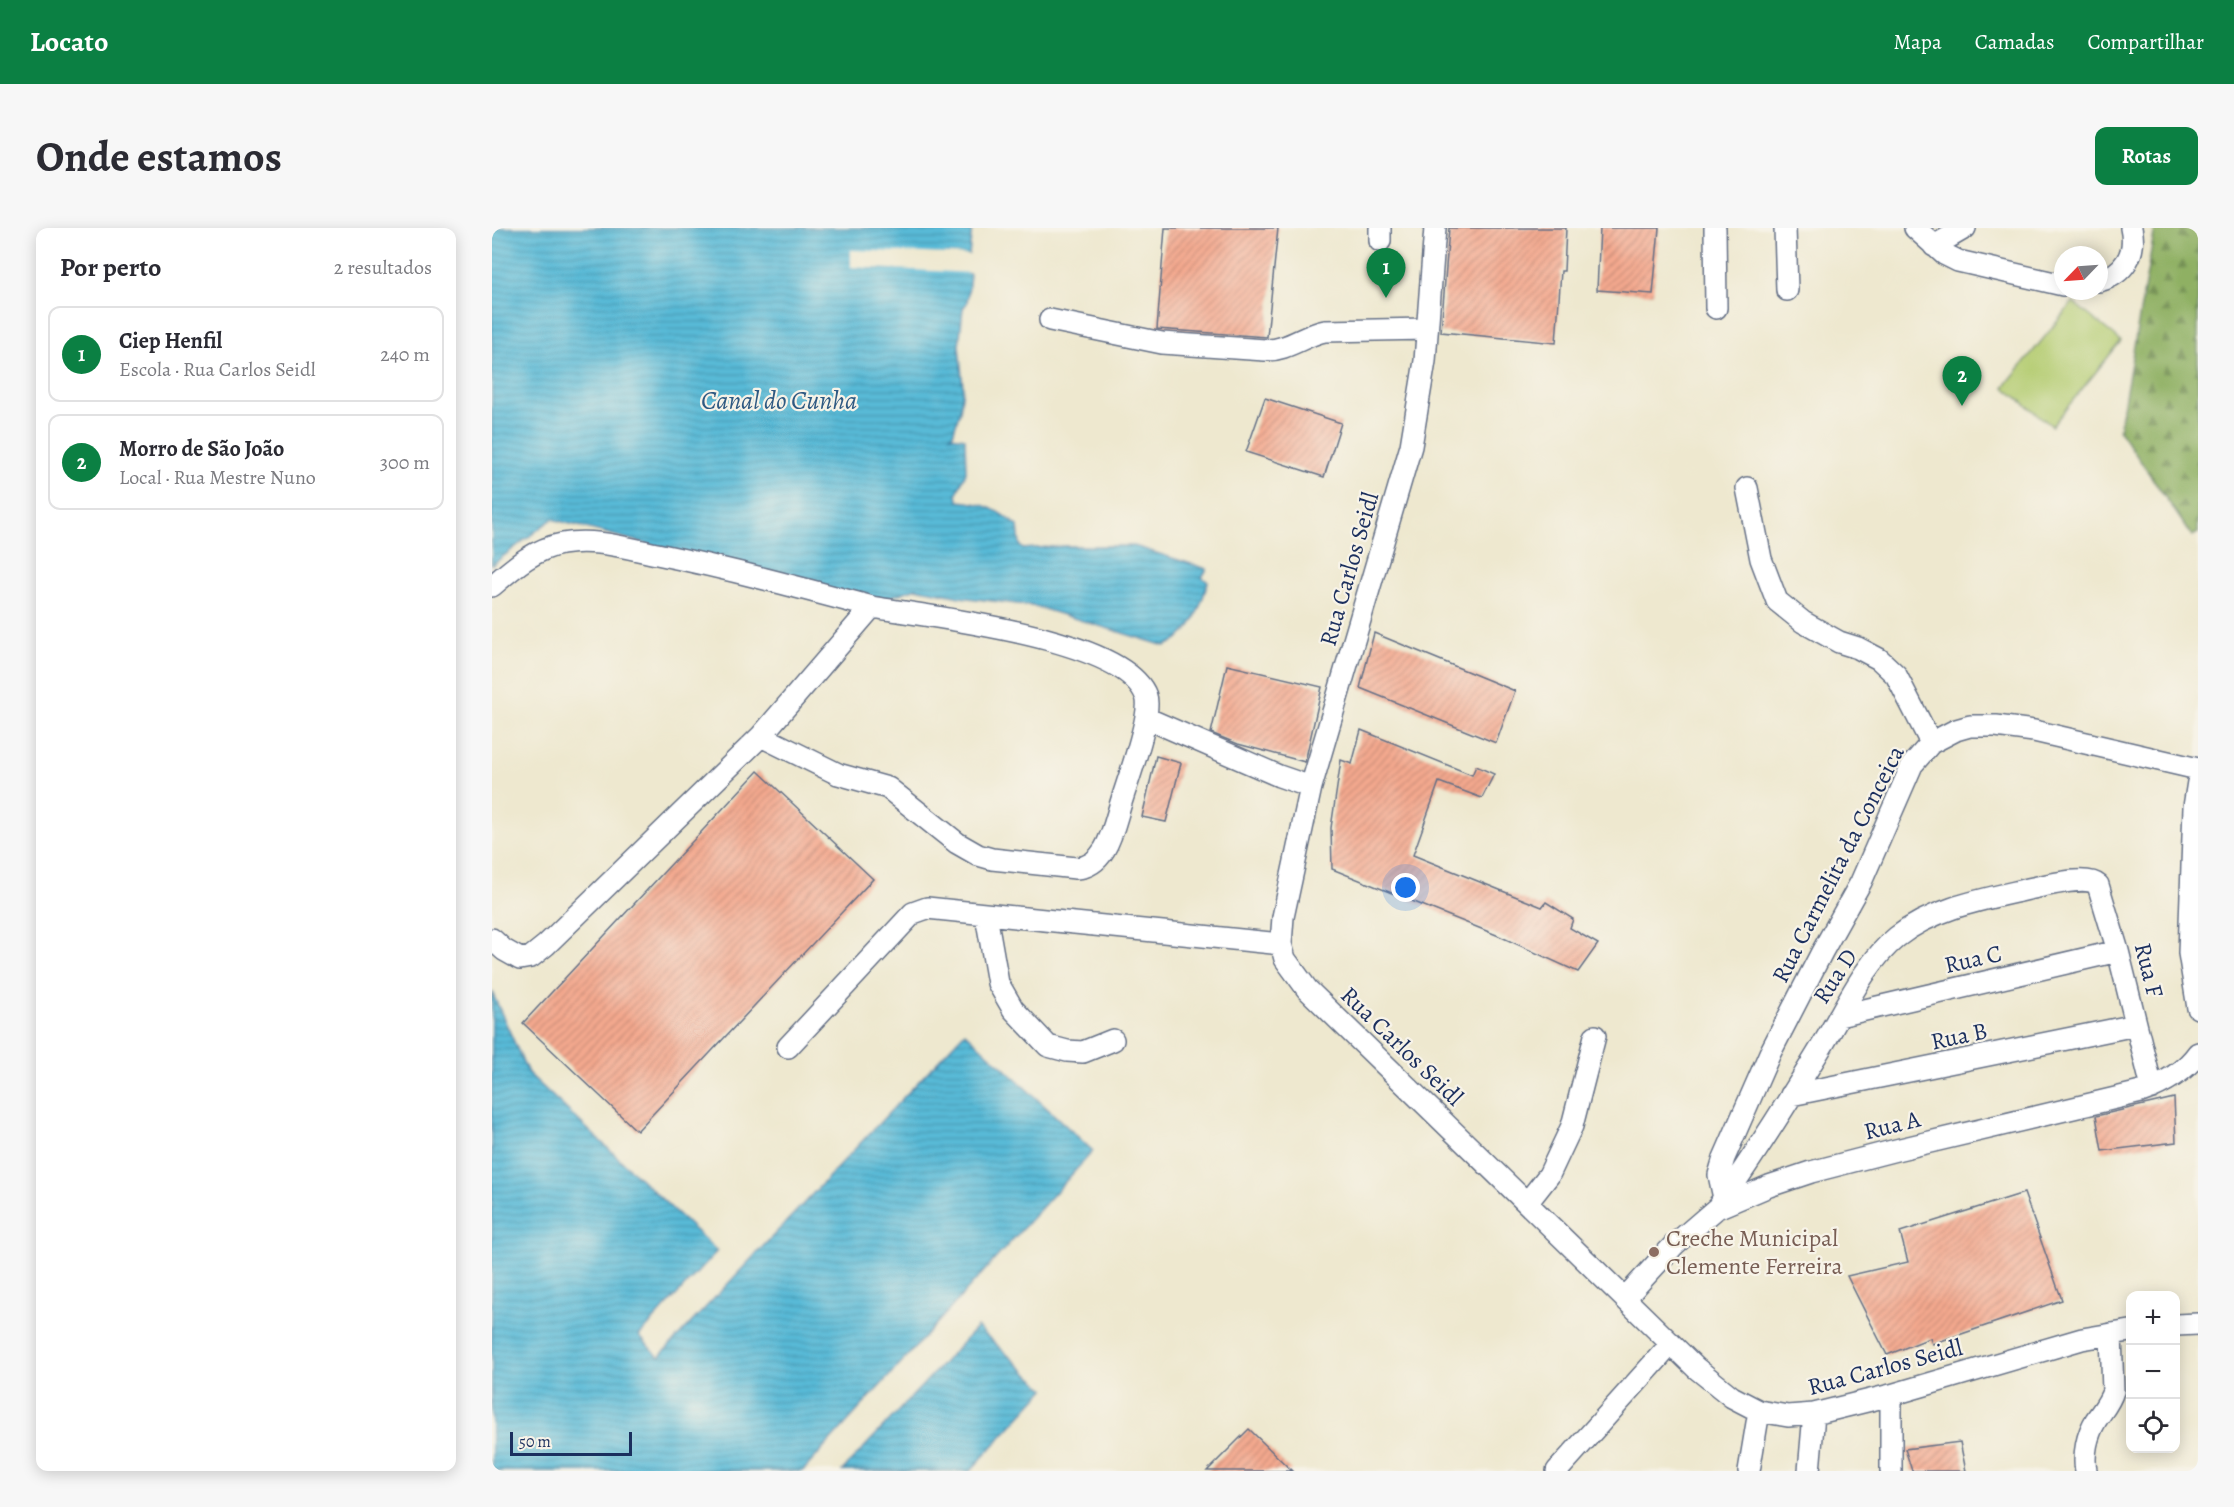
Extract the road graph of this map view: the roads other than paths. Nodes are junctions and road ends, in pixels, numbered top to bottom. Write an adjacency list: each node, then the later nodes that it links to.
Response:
1 (1435, 228): 13 (street, Rua Carlos Seidl)
2 (1715, 228): 11 (street)
3 (1785, 228): 10 (street)
4 (1915, 228): 7 (street)
5 (1965, 228): 7 (street)
6 (2132, 232): 8 (street)
7 (1934, 246): 9 (street)
8 (2108, 278)
9 (2054, 283)
10 (1787, 290)
11 (1716, 308)
12 (1050, 320): 13 (street)
13 (1427, 328): 22 (street, Rua Carlos Seidl)
14 (1747, 488): 19 (street)
15 (492, 586): 16 (street)
16 (872, 607): 17 (street); 18 (street)
17 (1146, 718): 18 (street); 22 (street)
18 (761, 736): 25 (street)
19 (1931, 743): 20 (street, Rua Carmelita da Conceica); 38 (street, Rua Carmelita da Conceica)
20 (2198, 769)
21 (2198, 782): 28 (street)
22 (1311, 787): 26 (street, Rua Carlos Seidl)
23 (2080, 881): 27 (street, Rua F); 29 (street, Rua D)
24 (986, 915): 26 (street); 32 (street); 33 (street)
25 (492, 939)
26 (1281, 944): 37 (street, Rua Carlos Seidl)
27 (2118, 951): 29 (street, Rua C); 30 (street, Rua F)
28 (2198, 1008)
29 (1839, 1016): 36 (street, Rua D)
30 (2136, 1025): 35 (street, Rua F); 36 (street, Rua B)
31 (1595, 1036): 37 (street)
32 (1113, 1040)
33 (788, 1047)
34 (2198, 1053): 35 (street, Rua A)
35 (2152, 1088): 38 (street, Rua A)
36 (1791, 1095): 38 (street, Rua D)
37 (1527, 1203): 39 (street, Rua Carlos Seidl)
38 (1720, 1203): 39 (street, Rua A)
39 (1625, 1298): 43 (street, Rua Carlos Seidl)
40 (2198, 1324): 41 (street)
41 (2180, 1325)
42 (2121, 1333): 44 (street, Rua Carlos Seidl); 51 (street)
43 (1671, 1344): 45 (street, Rua Carlos Seidl); 47 (street)
44 (1891, 1395): 46 (street, Rua Carlos Seidl); 50 (street)
45 (1759, 1411): 46 (street, Rua Carlos Seidl); 48 (street)
46 (1814, 1414): 49 (street)
47 (1557, 1471)
48 (1749, 1471)
49 (1809, 1471)
50 (1891, 1471)
51 (2086, 1471)

